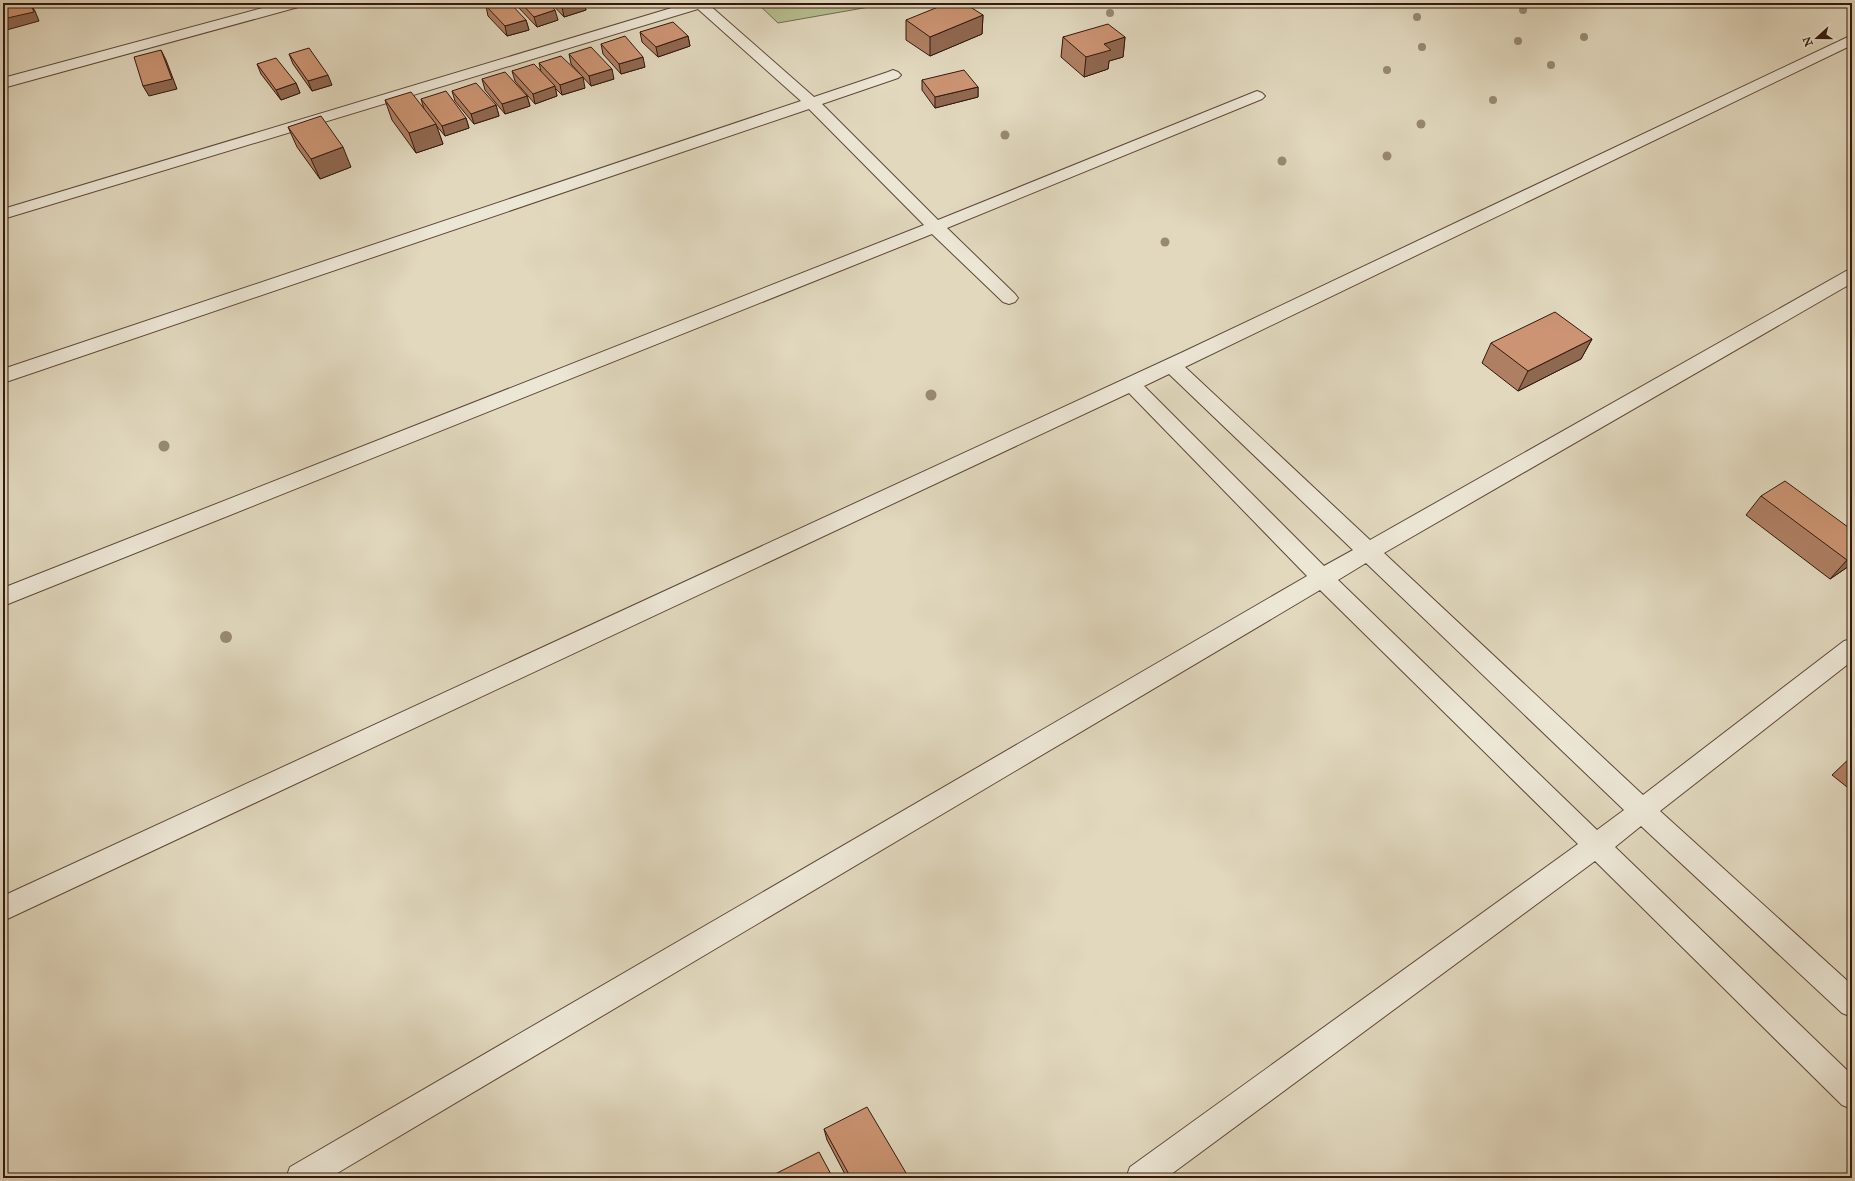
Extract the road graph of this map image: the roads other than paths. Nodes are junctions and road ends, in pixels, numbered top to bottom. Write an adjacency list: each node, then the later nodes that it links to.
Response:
1 (297, 3): 5 (street)
2 (700, 4): 7 (street); 8 (street)
3 (1852, 39): 12 (street)
4 (893, 75): 7 (street)
5 (3, 83)
6 (1257, 96): 9 (street)
7 (814, 104): 9 (street); 13 (street)
8 (3, 214)
9 (935, 227): 11 (street); 17 (street)
10 (1852, 275): 15 (street)
11 (1009, 298)
12 (1172, 366): 14 (street); 15 (street)
13 (3, 376)
14 (1131, 384): 16 (street); 21 (street)
15 (1368, 553): 16 (street); 19 (street)
16 (1322, 578): 20 (street); 24 (street)
17 (3, 597)
18 (1852, 648): 19 (street)
19 (1641, 810): 20 (street); 22 (street)
20 (1596, 846): 23 (street); 25 (street)
21 (3, 909)
22 (1852, 1003)
23 (1852, 1095)
24 (301, 1178)
25 (1141, 1178)

